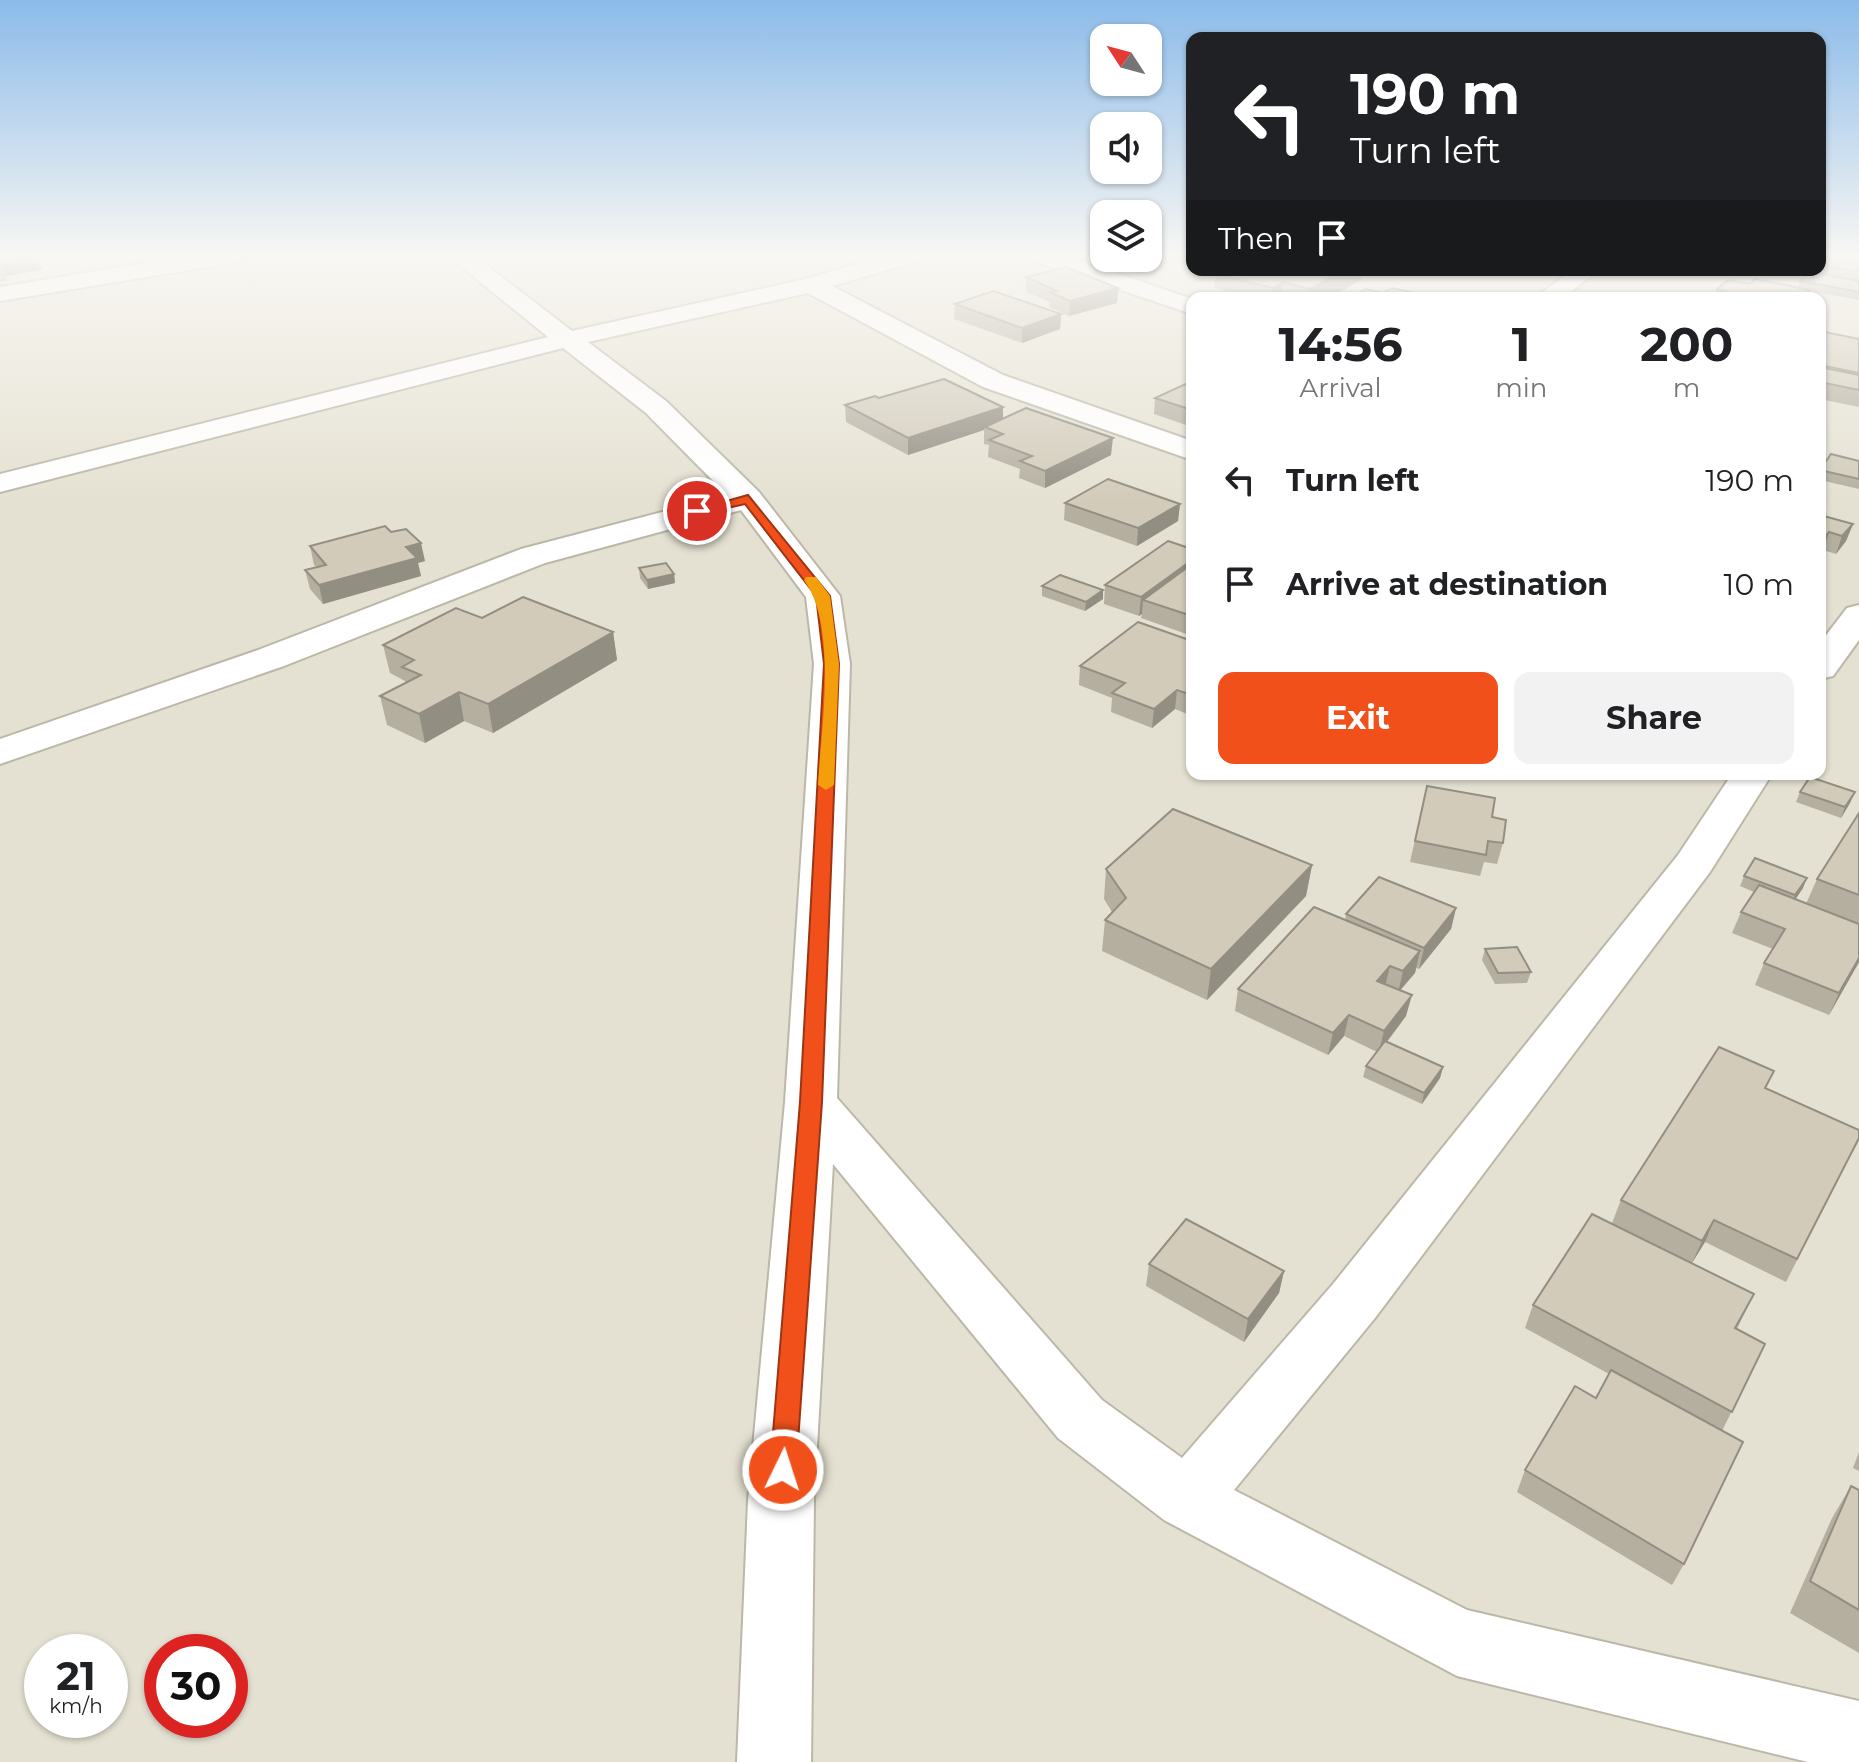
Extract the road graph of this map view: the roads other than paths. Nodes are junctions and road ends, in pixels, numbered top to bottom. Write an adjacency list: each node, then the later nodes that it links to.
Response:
1 (577, 337): 3 (street)
2 (910, 337): 4 (street)
3 (569, 339): 5 (street); 6 (street)
4 (1186, 449)
5 (0, 483)
6 (748, 499): 9 (street); 11 (street)
7 (1859, 615): 8 (street)
8 (1826, 650)
9 (0, 752)
10 (1748, 780): 12 (street)
11 (811, 1102): 12 (street); 14 (street)
12 (1187, 1499): 13 (street)
13 (1859, 1738)
14 (774, 1762)

